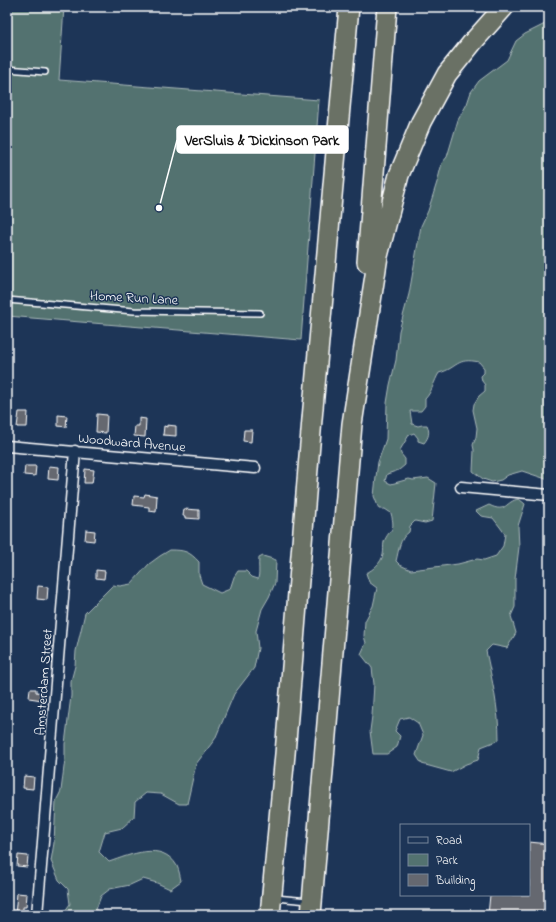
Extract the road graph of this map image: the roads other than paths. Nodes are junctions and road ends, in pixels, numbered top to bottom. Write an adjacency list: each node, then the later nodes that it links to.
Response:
1 (337, 7): 7 (highway)
2 (349, 7): 7 (highway)
3 (387, 7): 10 (highway)
4 (504, 7): 10 (highway)
5 (7, 69): 6 (lane)
6 (45, 72)
7 (339, 112): 16 (highway)
8 (7, 300): 9 (lane, Home Run Lane)
9 (260, 313)
10 (358, 383): 17 (highway)
11 (7, 446): 12 (street, Woodward Avenue)
12 (75, 451): 13 (street, Woodward Avenue); 18 (street, Amsterdam Street)
13 (254, 468)
14 (461, 487): 15 (street)
15 (549, 494)
16 (271, 907): 17 (lane)
17 (311, 908)
18 (37, 915)

